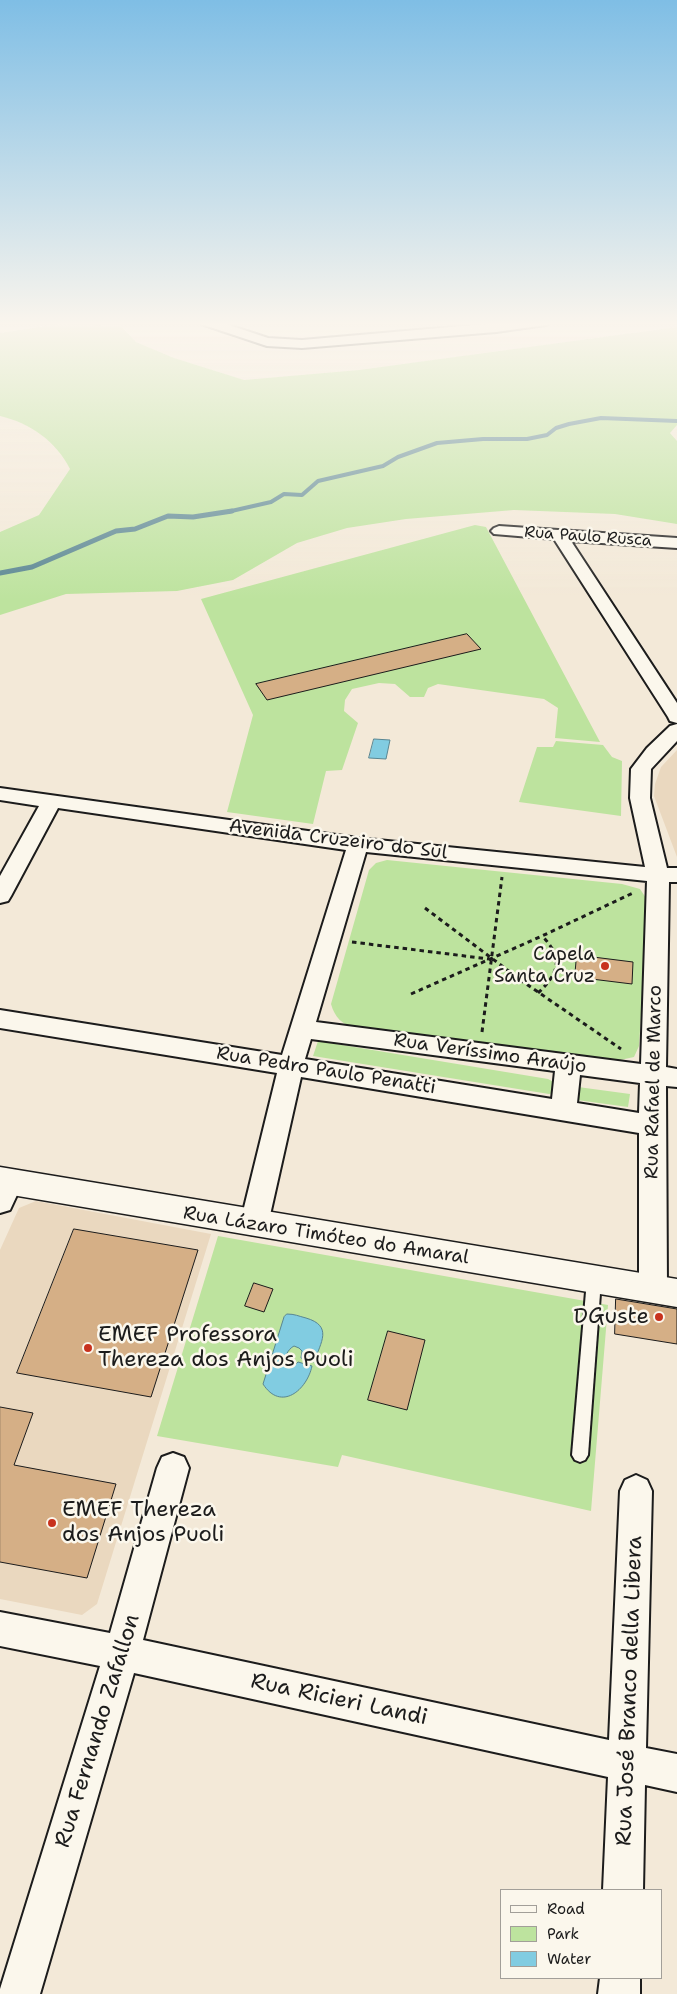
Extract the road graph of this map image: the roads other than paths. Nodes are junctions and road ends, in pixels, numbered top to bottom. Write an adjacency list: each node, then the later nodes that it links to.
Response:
1 (499, 531): 2 (street, Rua Paulo Rusca)
2 (560, 536): 3 (street, Rua Paulo Rusca); 4 (street)
3 (677, 543)
4 (677, 717)
5 (677, 730): 9 (street, Rua Rafael de Marco)
6 (0, 794): 7 (street, Avenida Cruzeiro do Sul)
7 (51, 802): 8 (street, Avenida Cruzeiro do Sul); 10 (street)
8 (358, 845): 9 (street, Avenida Cruzeiro do Sul); 12 (street)
9 (658, 880): 15 (street, Rua Rafael de Marco)
10 (0, 896)
11 (0, 1019): 13 (street, Rua Pedro Paulo Penatti)
12 (302, 1029): 13 (street); 14 (street, Rua Veríssimo Araújo)
13 (291, 1065): 16 (street, Rua Pedro Paulo Penatti); 19 (street)
14 (568, 1065): 15 (street, Rua Veríssimo Araújo); 16 (street)
15 (665, 1077): 17 (street, Rua Rafael de Marco)
16 (564, 1109): 17 (street, Rua Pedro Paulo Penatti)
17 (652, 1125): 21 (street, Rua Rafael de Marco)
18 (3, 1188): 19 (main road, Rua Lázaro Timóteo do Amaral)
19 (254, 1224): 20 (main road, Rua Lázaro Timóteo do Amaral)
20 (594, 1280): 21 (main road, Rua Lázaro Timóteo do Amaral); 22 (lane)
21 (665, 1291)
22 (580, 1455)
23 (173, 1468): 26 (street, Rua Fernando Zafallon)
24 (636, 1491): 27 (street, Rua José Branco della Libera)
25 (0, 1629): 26 (street, Rua Ricieri Landi)
26 (122, 1653): 27 (street, Rua Ricieri Landi); 31 (street, Rua Fernando Zafallon)
27 (628, 1763): 28 (street, Rua Ricieri Landi); 29 (street, Rua José Branco della Libera)
28 (677, 1773)
29 (623, 1889)
30 (620, 1979): 32 (street)
31 (19, 1994)
32 (619, 1994)

